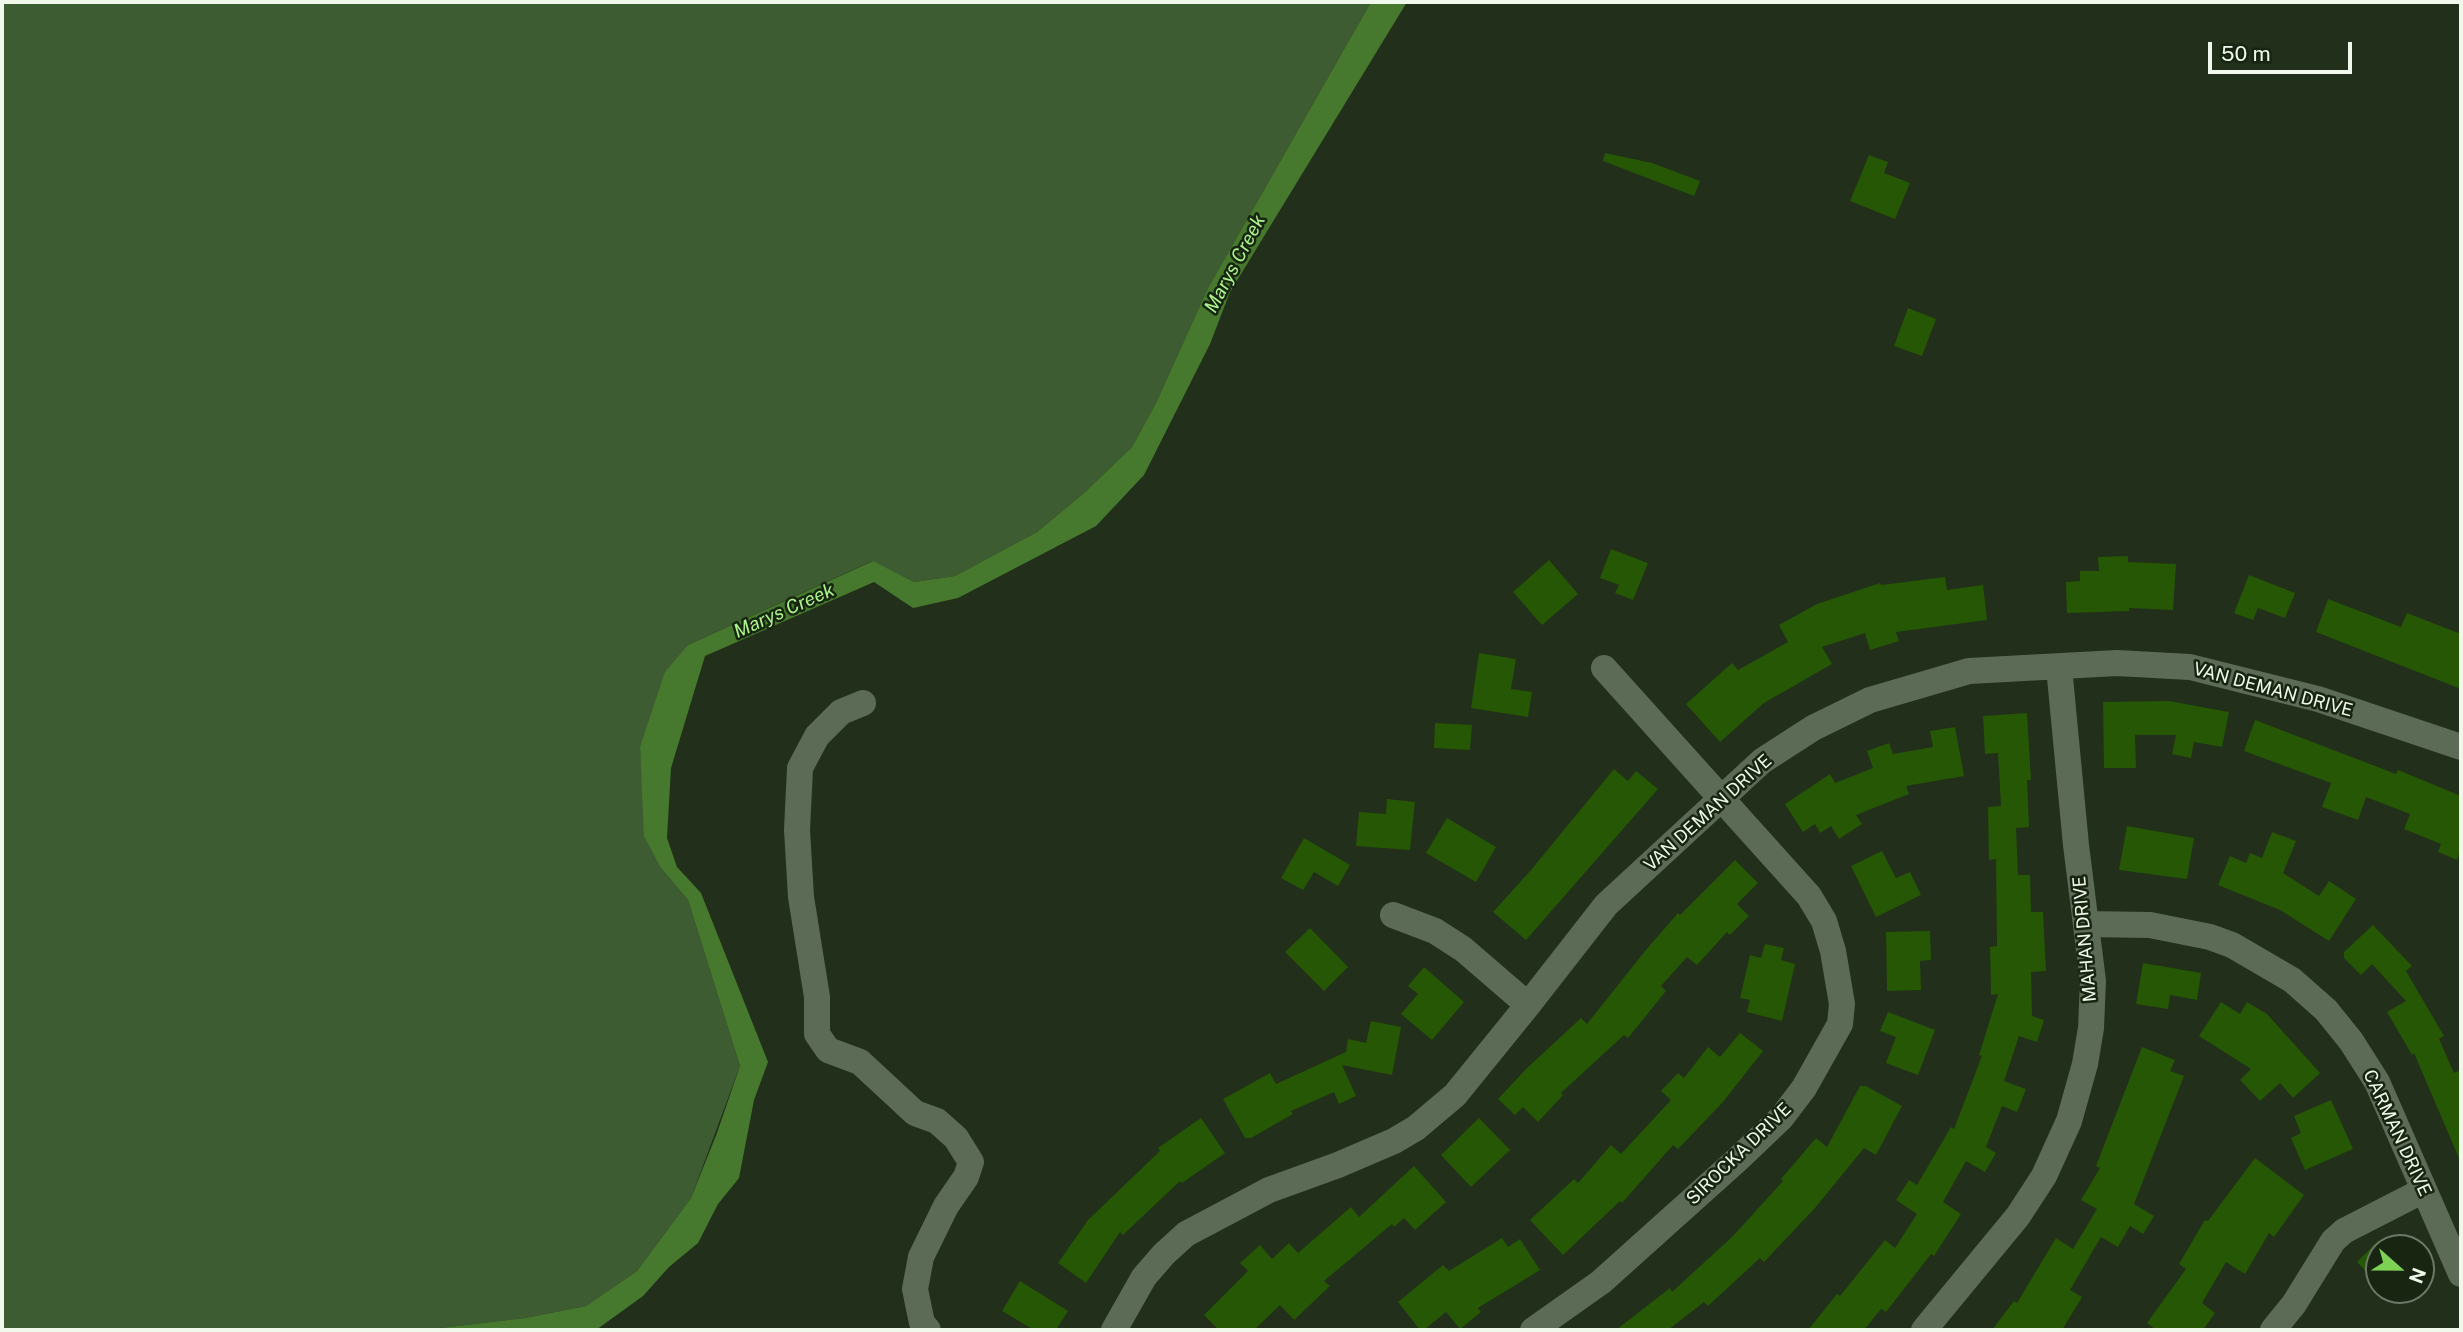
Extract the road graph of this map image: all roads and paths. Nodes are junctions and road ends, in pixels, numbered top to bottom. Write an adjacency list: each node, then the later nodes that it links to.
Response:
1 (2059, 667): 4 (street, VAN DEMAN DRIVE); 5 (street, VAN DEMAN DRIVE); 7 (street, MAHAN DRIVE)
2 (1604, 668): 5 (street, SIROCKA DRIVE)
3 (863, 703): 11 (street)
4 (2461, 747)
5 (1721, 797): 8 (street, VAN DEMAN DRIVE); 13 (street, SIROCKA DRIVE)
6 (1393, 915): 8 (street)
7 (2086, 924): 9 (street, CARMAN DRIVE); 14 (street, MAHAN DRIVE)
8 (1528, 1005): 12 (street, VAN DEMAN DRIVE)
9 (2424, 1190): 10 (street, CARMAN DRIVE); 15 (street)
10 (2461, 1274)
11 (928, 1330)
12 (1114, 1330)
13 (1533, 1330)
14 (1924, 1330)
15 (2273, 1330)

